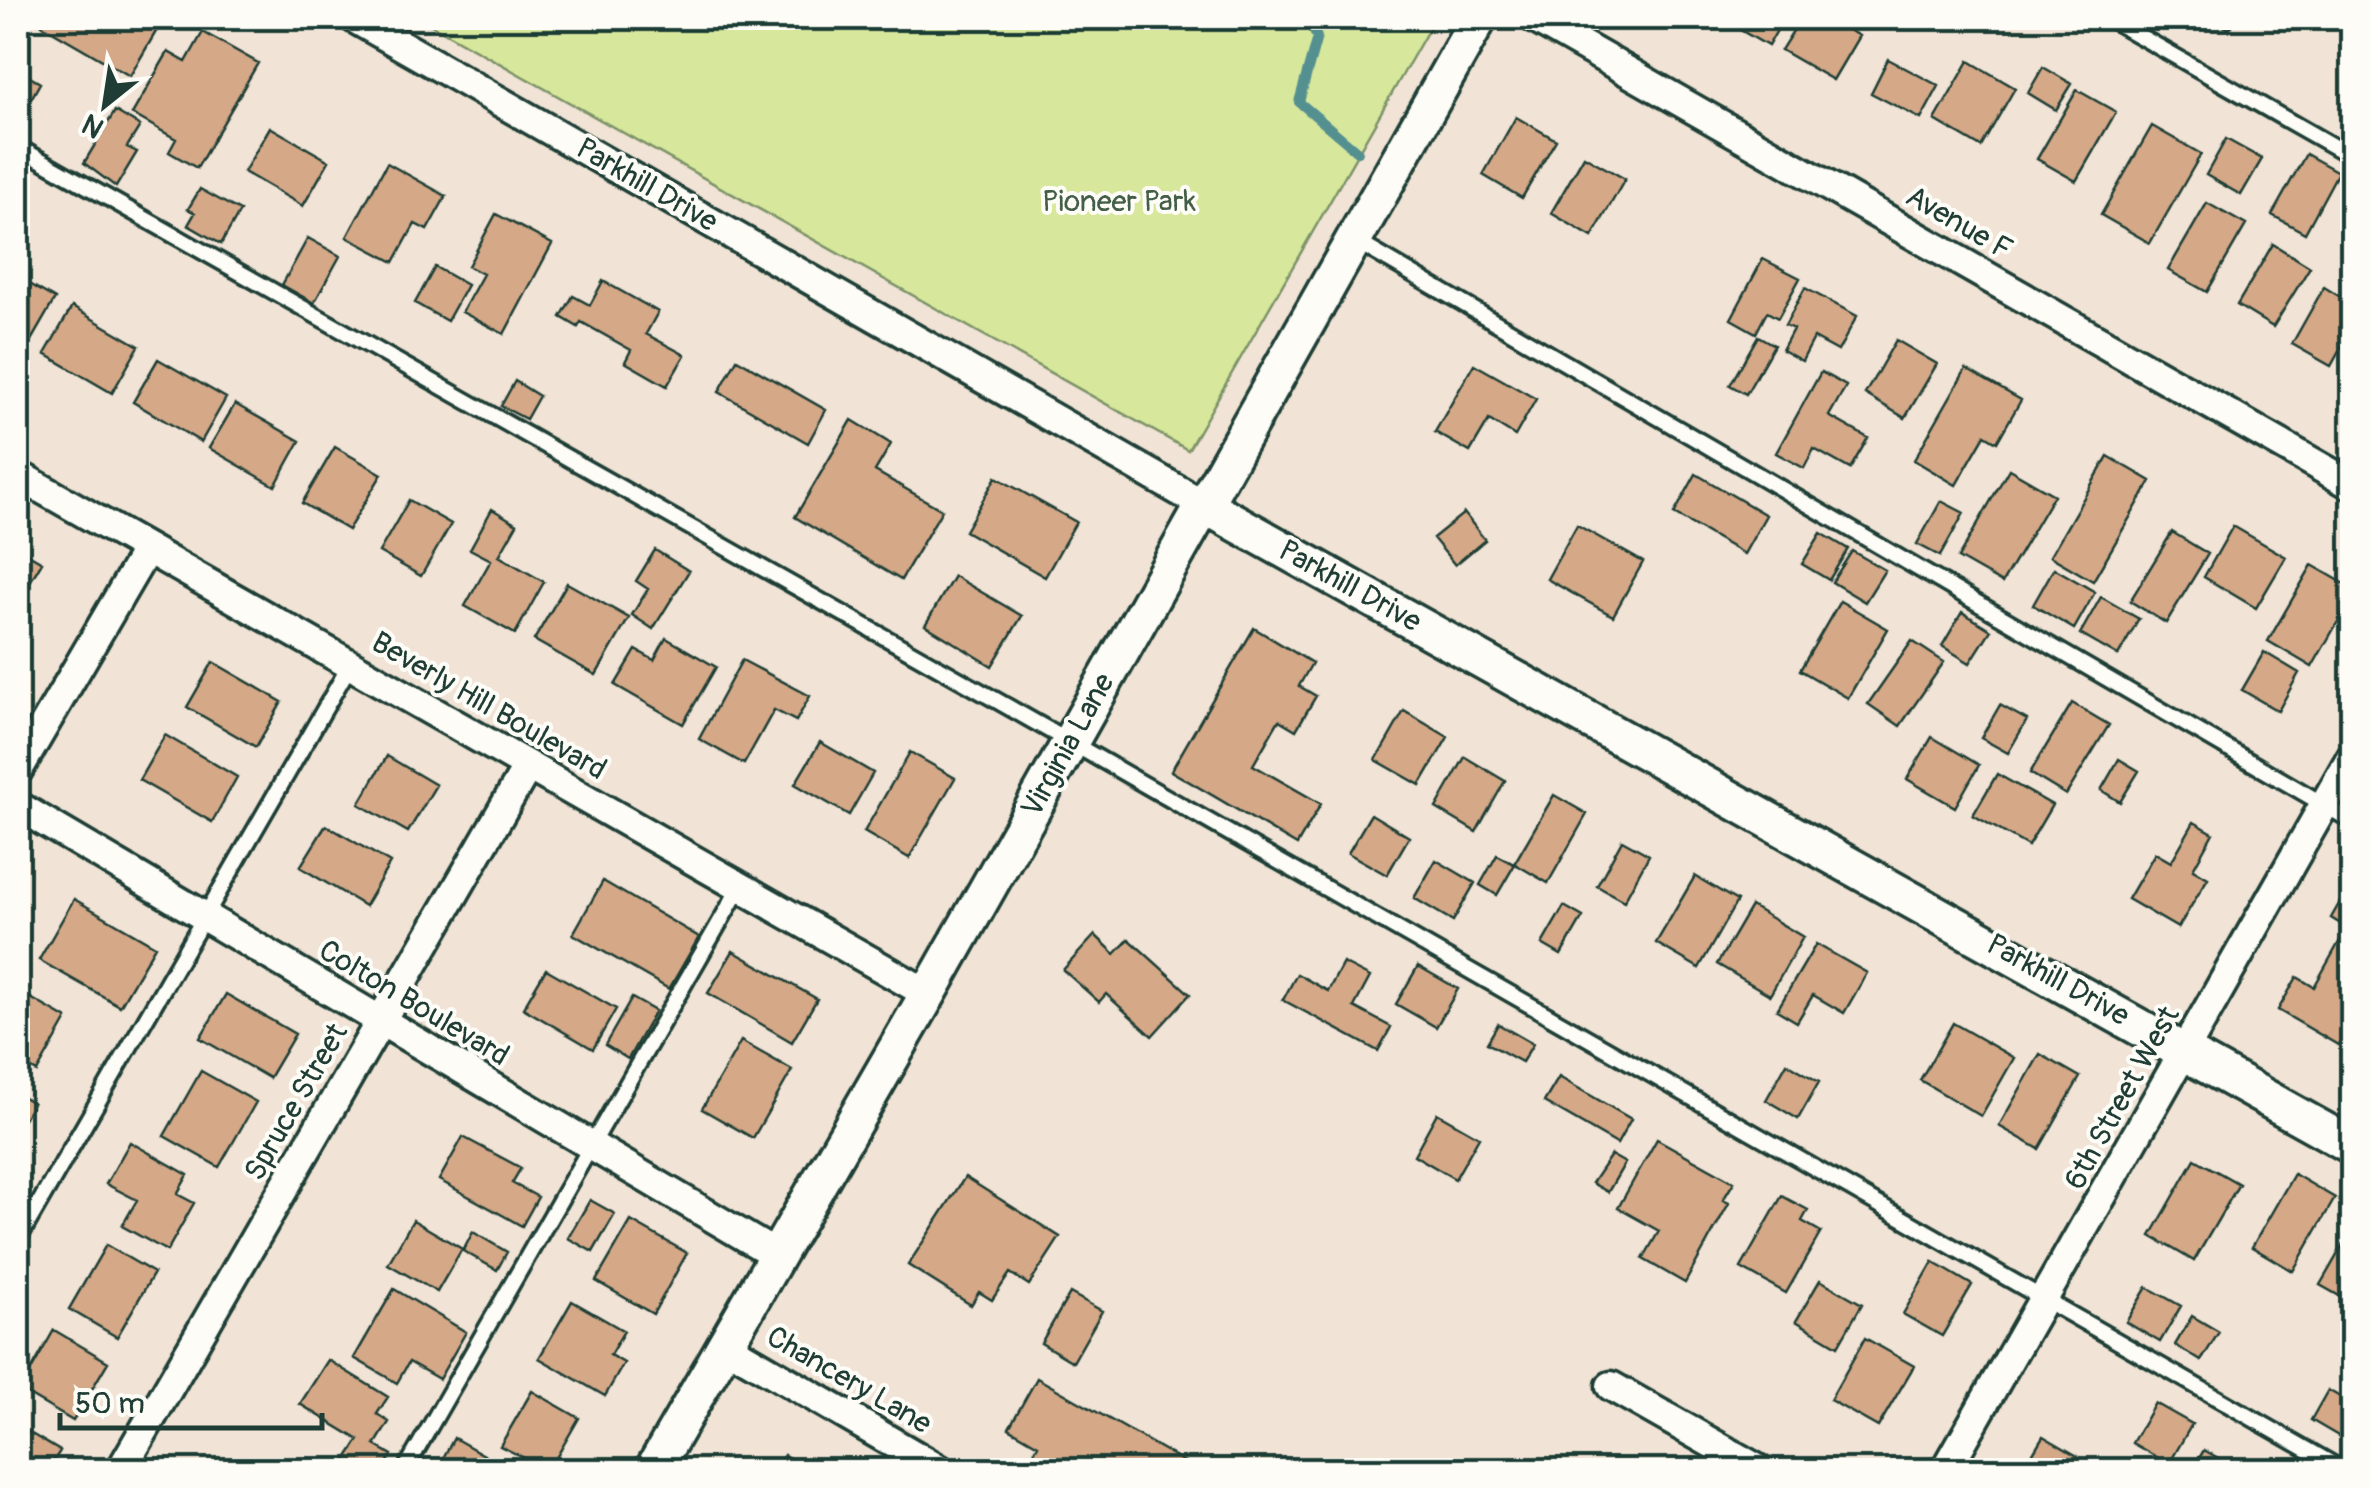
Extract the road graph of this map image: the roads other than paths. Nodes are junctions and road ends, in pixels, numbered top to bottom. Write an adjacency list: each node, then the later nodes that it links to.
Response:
1 (354, 18): 10 (street, Parkhill Drive)
2 (1479, 18): 7 (street, Virginia Lane)
3 (1534, 18): 9 (street, Avenue F)
4 (2108, 18): 6 (lane)
5 (18, 147): 13 (lane)
6 (2352, 157)
7 (1353, 240): 10 (street, Virginia Lane); 17 (lane)
8 (18, 475): 11 (street, Beverly Hill Boulevard)
9 (2352, 486)
10 (1204, 505): 13 (street, Virginia Lane); 24 (street, Parkhill Drive)
11 (147, 549): 12 (street, Beverly Hill Boulevard); 16 (street)
12 (350, 664): 15 (street, Beverly Hill Boulevard); 21 (lane)
13 (1070, 742): 22 (street, Virginia Lane); 29 (lane)
14 (2352, 756): 17 (street, 6th Street West)
15 (528, 766): 20 (street, Beverly Hill Boulevard); 23 (street, Spruce Street)
16 (18, 770)
17 (2324, 805): 19 (lane); 24 (street, 6th Street West)
18 (18, 806): 21 (street, Colton Boulevard)
19 (2352, 821)
20 (740, 887): 22 (street, Beverly Hill Boulevard); 26 (lane)
21 (204, 917): 23 (street, Colton Boulevard); 27 (lane)
22 (928, 994): 28 (street, Virginia Lane)
23 (380, 1021): 26 (street, Colton Boulevard); 32 (street, Spruce Street)
24 (2184, 1051): 25 (street, Parkhill Drive); 29 (street, 6th Street West)
25 (2352, 1146)
26 (594, 1148): 28 (street, Colton Boulevard); 33 (lane)
27 (18, 1240)
28 (778, 1256): 30 (street, Virginia Lane)
29 (2044, 1302): 37 (street, 6th Street West); 38 (lane)
30 (725, 1345): 34 (street, Virginia Lane); 35 (street, Chancery Lane)
31 (1610, 1386): 36 (street)
32 (120, 1470)
33 (405, 1470)
34 (653, 1470)
35 (940, 1470)
36 (1758, 1470)
37 (1946, 1470)
38 (2343, 1470)

